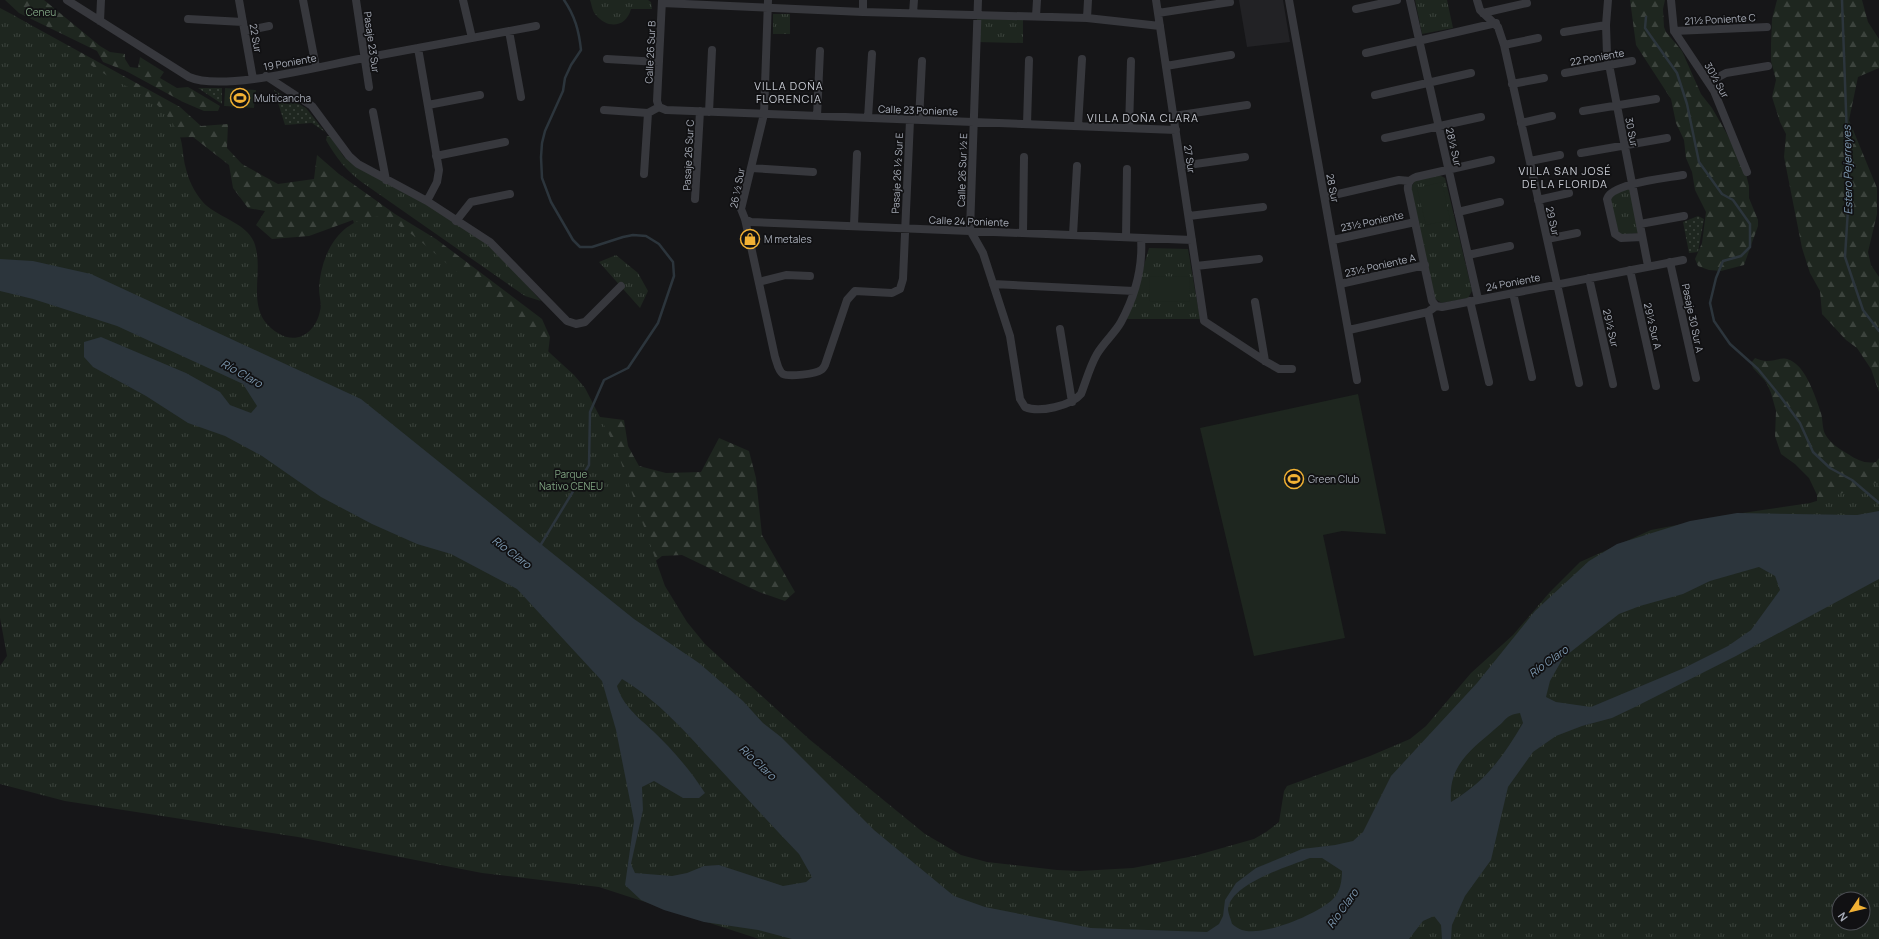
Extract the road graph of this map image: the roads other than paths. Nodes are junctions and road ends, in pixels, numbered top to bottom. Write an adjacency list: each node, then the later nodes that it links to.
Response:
1 (67, 0): 33 (street, 19 Poniente)
2 (101, 0): 33 (street)
3 (239, 0): 36 (street, 22 Sur)
4 (303, 0): 65 (street)
5 (356, 0): 54 (street, Pasaje 23 Sur)
6 (463, 0): 44 (street)
7 (863, 0): 25 (street)
8 (914, 0): 26 (street)
9 (978, 0): 29 (street, Calle 26 Sur ½ E)
10 (1037, 0): 30 (street)
11 (1088, 0): 31 (street)
12 (1156, 0): 27 (street, 27 Sur)
13 (1289, 0): 130 (street, 28 Sur)
14 (1397, 0): 24 (street)
15 (1410, 0): 46 (street, 28½ Sur)
16 (1477, 0): 28 (street)
17 (1608, 0): 35 (street, 30 Sur)
18 (1672, 0): 42 (street, 30½ Sur)
19 (661, 1): 21 (street); 61 (street, Calle 26 Sur B)
20 (1230, 2): 27 (street)
21 (714, 3): 23 (street)
22 (1528, 3): 28 (street)
23 (768, 4): 25 (street); 89 (street, 26 ½ Sur)
24 (1356, 9)
25 (863, 12): 26 (street)
26 (913, 13): 29 (street)
27 (1158, 13): 39 (street, 27 Sur)
28 (1483, 13): 34 (street)
29 (977, 15): 30 (street); 97 (street, Calle 26 Sur ½ E)
30 (1036, 16): 31 (street)
31 (1087, 18): 39 (street)
32 (188, 19): 36 (street)
33 (100, 21): 70 (street, 19 Poniente)
34 (1496, 23): 46 (street); 47 (street, 29 Sur)
35 (1606, 25): 43 (street); 62 (street, 30 Sur)
36 (244, 26): 37 (street); 70 (street, 22 Sur)
37 (269, 26)
38 (536, 26): 41 (street, 19 Poniente)
39 (1160, 26): 63 (street, 27 Sur)
40 (1768, 27): 42 (street, 21½ Poniente C)
41 (509, 31): 44 (street, 19 Poniente); 77 (street)
42 (1674, 31): 71 (street, 30½ Sur)
43 (1564, 32)
44 (472, 38): 48 (street, 19 Poniente)
45 (1538, 38): 47 (street)
46 (1420, 40): 51 (street); 72 (street, 28½ Sur)
47 (1504, 45): 73 (street, 29 Sur)
48 (418, 48): 54 (street, 19 Poniente); 79 (street)
49 (712, 50): 87 (street)
50 (820, 51): 90 (street)
51 (1366, 53)
52 (872, 54): 94 (street)
53 (1230, 55): 63 (street)
54 (365, 58): 65 (street, 19 Poniente); 74 (street, Pasaje 23 Sur)
55 (607, 59): 61 (street)
56 (1082, 59): 100 (street)
57 (1029, 60): 99 (street)
58 (922, 61): 96 (street)
59 (1131, 61): 102 (street)
60 (1632, 61): 62 (street, 22 Poniente)
61 (658, 62): 82 (street, Calle 26 Sur B)
62 (1609, 65): 67 (street, 22 Poniente); 81 (street, 30 Sur)
63 (1166, 66): 91 (street, 27 Sur)
64 (1768, 66): 71 (street)
65 (316, 67): 68 (street, 19 Poniente)
66 (1471, 73): 72 (street)
67 (1565, 73)
68 (266, 76): 70 (street, 19 Poniente); 125 (street)
69 (1544, 78): 73 (street)
70 (253, 79)
71 (1709, 82): 122 (street, 30½ Sur)
72 (1429, 83): 76 (street); 101 (street, 28½ Sur)
73 (1512, 84): 98 (street, 29 Sur)
74 (370, 87)
75 (480, 95): 79 (street)
76 (1375, 95)
77 (521, 97)
78 (1656, 99): 81 (street)
79 (428, 105): 111 (street)
80 (1247, 106): 91 (street)
81 (1617, 106): 85 (street); 107 (street, 30 Sur)
82 (659, 107): 84 (street, Calle 23 Poniente); 88 (street)
83 (604, 110): 88 (street)
84 (700, 111): 87 (street, Calle 23 Poniente); 131 (street, Pasaje 26 Sur C)
85 (1583, 111)
86 (373, 112): 125 (street)
87 (710, 112): 89 (street, Calle 23 Poniente)
88 (648, 113): 123 (street)
89 (764, 114): 90 (street, Calle 23 Poniente); 118 (street, 26 ½ Sur)
90 (817, 116): 94 (street, Calle 23 Poniente)
91 (1174, 116): 103 (street, 27 Sur)
92 (1552, 116): 98 (street)
93 (1481, 117): 101 (street)
94 (868, 118): 95 (street, Calle 23 Poniente)
95 (910, 120): 96 (street, Calle 23 Poniente); 144 (street, Pasaje 26 ½ Sur E)
96 (919, 120): 97 (street, Calle 23 Poniente)
97 (974, 122): 99 (street, Calle 23 Poniente); 145 (street, Calle 26 Sur ½ E)
98 (1521, 123): 115 (street, 29 Sur)
99 (1027, 124): 100 (street, Calle 23 Poniente)
100 (1078, 126): 102 (street, Calle 23 Poniente)
101 (1439, 126): 104 (street); 120 (street, 28½ Sur)
102 (1128, 128): 103 (street, Calle 23 Poniente)
103 (1176, 130): 117 (street, 27 Sur)
104 (1385, 138)
105 (1667, 138): 107 (street)
106 (505, 142): 111 (street)
107 (1624, 146): 108 (street); 127 (street, 30 Sur)
108 (1581, 153)
109 (857, 154): 143 (street)
110 (1560, 155): 115 (street)
111 (436, 156): 133 (street)
112 (1024, 157): 146 (street)
113 (1245, 157): 117 (street)
114 (1490, 160): 120 (street)
115 (1530, 161): 132 (street, 29 Sur)
116 (1077, 166): 148 (street)
117 (1181, 166): 137 (street, 27 Sur)
118 (751, 168): 121 (street); 139 (street, 26 ½ Sur)
119 (1127, 169): 149 (street)
120 (1448, 170): 126 (street); 136 (street, 28½ Sur)
121 (813, 172)
122 (1747, 172)
123 (644, 174)
124 (1683, 175): 127 (street)
125 (386, 180): 133 (street)
126 (1410, 181): 130 (street); 141 (street)
127 (1632, 184): 142 (street, 30 Sur); 150 (street)
128 (1568, 193): 132 (street)
129 (510, 194): 140 (street)
130 (1325, 197): 154 (street, 28 Sur)
131 (695, 199)
132 (1538, 200): 152 (street, 29 Sur)
133 (427, 201): 140 (street)
134 (1500, 202): 136 (street)
135 (1263, 207): 137 (street)
136 (1458, 212): 156 (street, 28½ Sur)
137 (1189, 216): 153 (street, 27 Sur)
138 (1684, 216): 142 (street)
139 (745, 219): 143 (street, Calle 24 Poniente); 166 (street, 26 ½ Sur)
140 (456, 221): 170 (street)
141 (1415, 222): 154 (street, 23½ Poniente); 160 (street)
142 (1640, 224): 150 (street, 30 Sur)
143 (854, 225): 144 (street, Calle 24 Poniente)
144 (904, 228): 145 (street, Calle 24 Poniente); 181 (street, Pasaje 26 ½ Sur E)
145 (970, 230): 146 (street, Calle 24 Poniente); 167 (street)
146 (1023, 233): 148 (street, Calle 24 Poniente)
147 (1577, 233): 152 (street)
148 (1073, 235): 149 (street, Calle 24 Poniente)
149 (1126, 237): 151 (street, Calle 24 Poniente)
150 (1642, 237): 162 (street, 30 Sur)
151 (1141, 238): 153 (street, Calle 24 Poniente); 171 (street)
152 (1547, 239): 169 (street, 29 Sur)
153 (1192, 240): 161 (street, 27 Sur)
154 (1333, 240): 168 (street, 28 Sur)
155 (1510, 246): 156 (street)
156 (1468, 255): 173 (street, 28½ Sur)
157 (1259, 259): 161 (street)
158 (1683, 260): 159 (street, 24 Poniente)
159 (1670, 262): 162 (street, 24 Poniente); 183 (street, Pasaje 30 Sur A)
160 (1425, 265): 168 (street, 23½ Poniente A); 175 (street)
161 (1196, 266): 179 (street, 27 Sur)
162 (1648, 266): 163 (street, 24 Poniente)
163 (1630, 270): 165 (street, 24 Poniente); 188 (street, 29½ Sur A)
164 (810, 276): 166 (street)
165 (1589, 278): 169 (street, 24 Poniente); 187 (street, 29½ Sur)
166 (759, 282): 181 (street, 26 ½ Sur)
167 (994, 284): 171 (street); 190 (street)
168 (1340, 284): 178 (street, 28 Sur)
169 (1556, 284): 172 (street, 24 Poniente); 186 (street, 29 Sur)
170 (621, 286)
171 (1134, 291): 190 (street)
172 (1513, 292): 173 (street, 24 Poniente); 182 (street)
173 (1474, 300): 175 (street, 24 Poniente); 185 (street, 28½ Sur)
174 (1255, 302): 179 (street)
175 (1436, 306): 176 (street)
176 (1428, 312): 178 (street); 189 (street)
177 (1060, 329): 190 (street)
178 (1349, 330): 184 (street, 28 Sur)
179 (1264, 361): 180 (street)
180 (1292, 369)
181 (784, 374)
182 (1532, 377)
183 (1696, 378)
184 (1357, 380)
185 (1489, 382)
186 (1579, 383)
187 (1613, 384)
188 (1656, 386)
189 (1445, 387)
190 (1074, 400)

